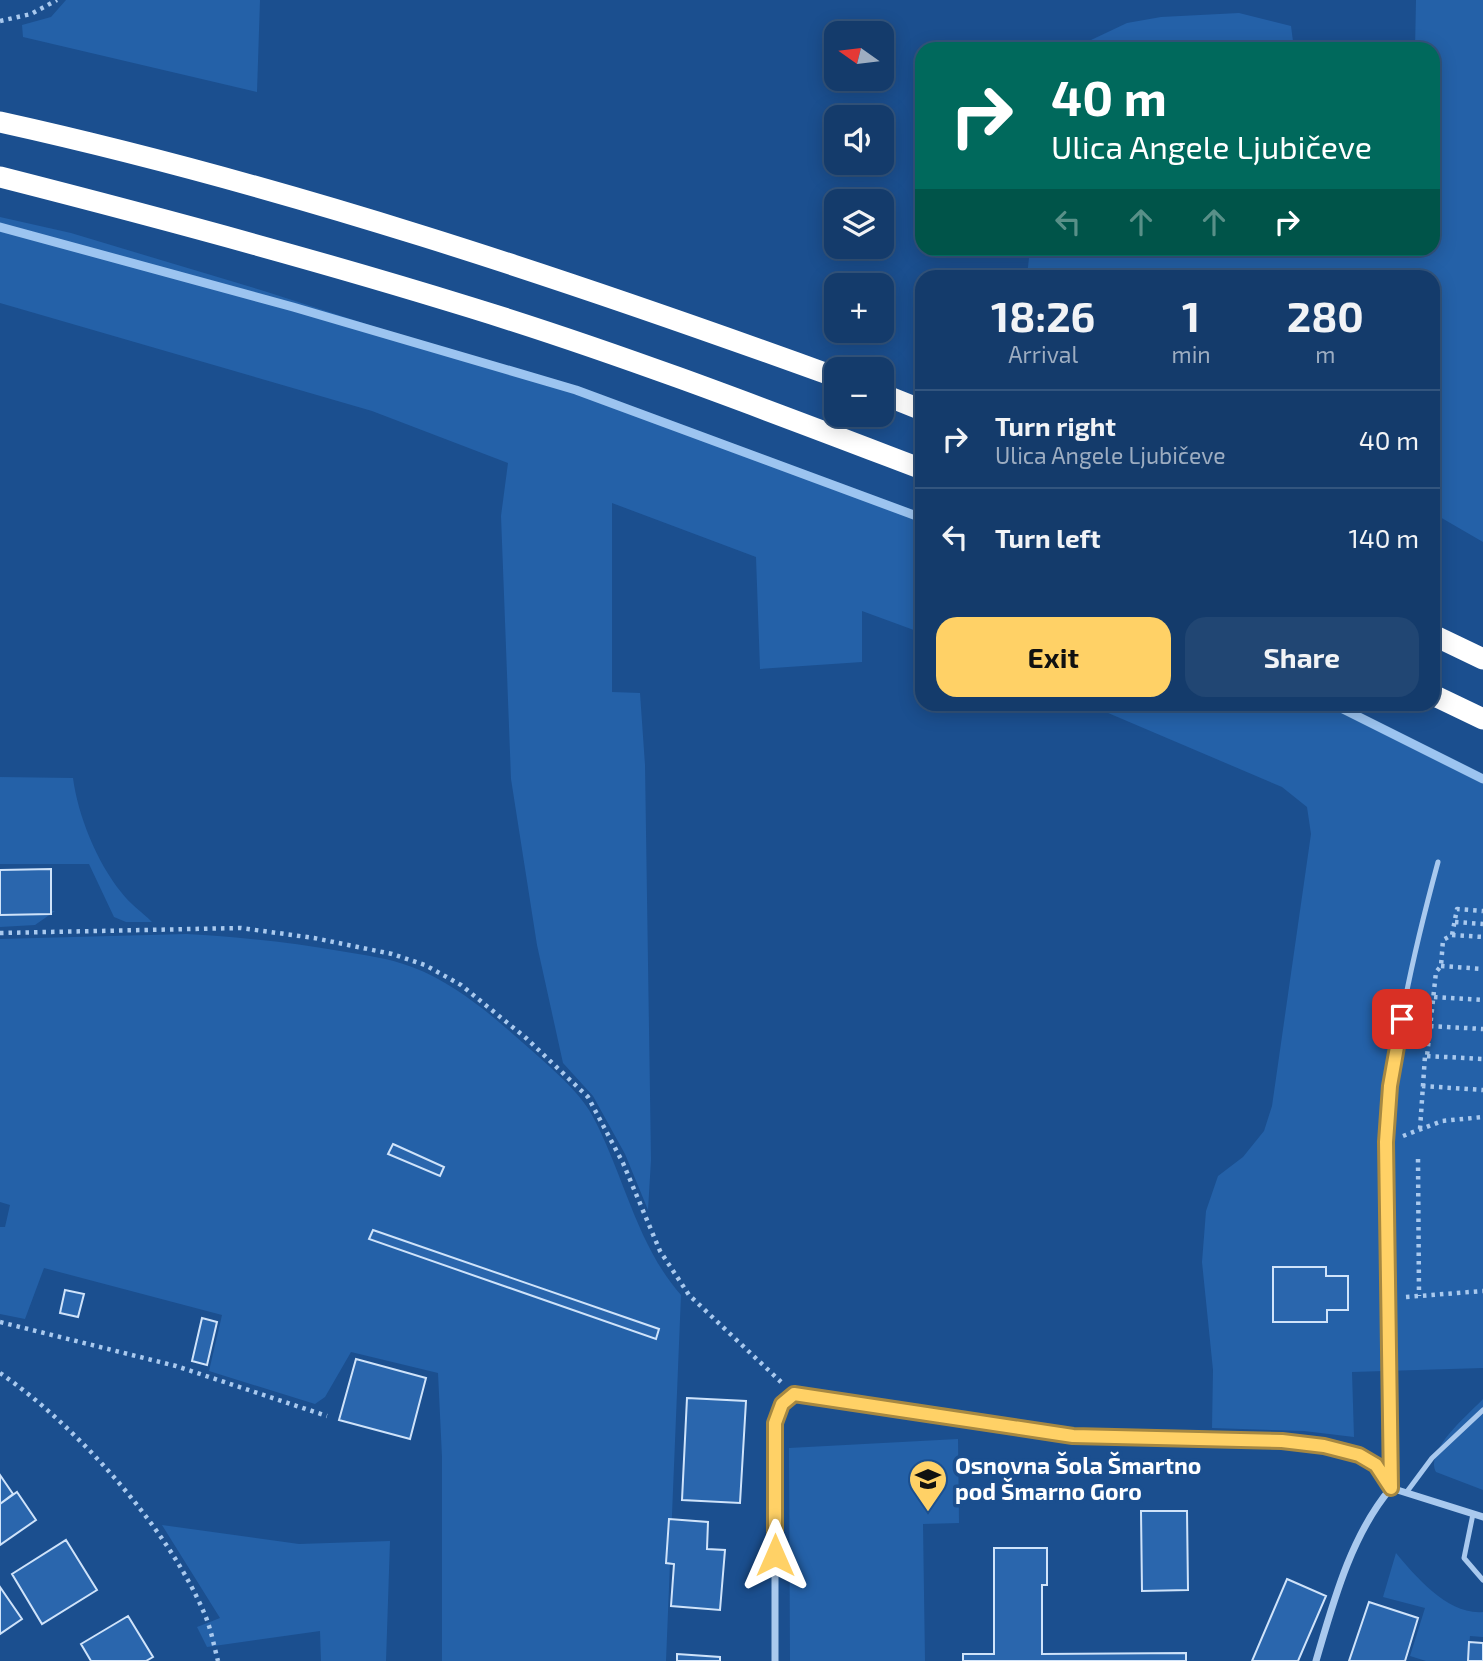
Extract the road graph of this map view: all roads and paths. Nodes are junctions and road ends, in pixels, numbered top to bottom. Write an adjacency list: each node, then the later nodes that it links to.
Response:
1 (57, 0): 2 (path)
2 (0, 20)
3 (0, 122): 5 (highway)
4 (0, 177): 8 (highway)
5 (824, 373)
6 (894, 399): 7 (highway)
7 (915, 407)
8 (915, 466)
9 (1440, 638): 10 (highway)
10 (1483, 659)
11 (1440, 698): 12 (highway)
12 (1483, 719)
13 (1438, 862): 32 (lane)
14 (1483, 911): 15 (path)
15 (1455, 922): 16 (path); 18 (path)
16 (1483, 924)
17 (0, 933): 39 (path)
18 (1452, 935): 19 (path); 20 (path)
19 (1483, 937)
20 (1441, 966): 21 (path); 22 (path)
21 (1483, 969)
22 (1434, 997): 23 (path); 24 (path)
23 (1483, 1000)
24 (1430, 1026): 25 (path); 26 (path)
25 (1483, 1029)
26 (1427, 1056): 27 (path); 28 (path)
27 (1483, 1059)
28 (1422, 1086): 29 (path); 31 (path)
29 (1483, 1090)
30 (1483, 1117): 31 (path)
31 (1420, 1129): 32 (path)
32 (1386, 1142): 36 (lane)
33 (1418, 1159): 35 (path)
34 (1483, 1291): 35 (path)
35 (1419, 1296): 36 (path)
36 (1387, 1297): 42 (lane)
37 (0, 1322): 41 (path)
38 (0, 1373): 47 (path)
39 (794, 1394): 42 (street); 48 (street)
40 (1483, 1410): 43 (lane)
41 (327, 1416)
42 (1391, 1488): 43 (street); 49 (street)
43 (1405, 1493): 44 (street)
44 (1473, 1514): 45 (street); 46 (lane)
45 (1483, 1517)
46 (1483, 1580)
47 (218, 1661)
48 (775, 1661)
49 (1316, 1661)

